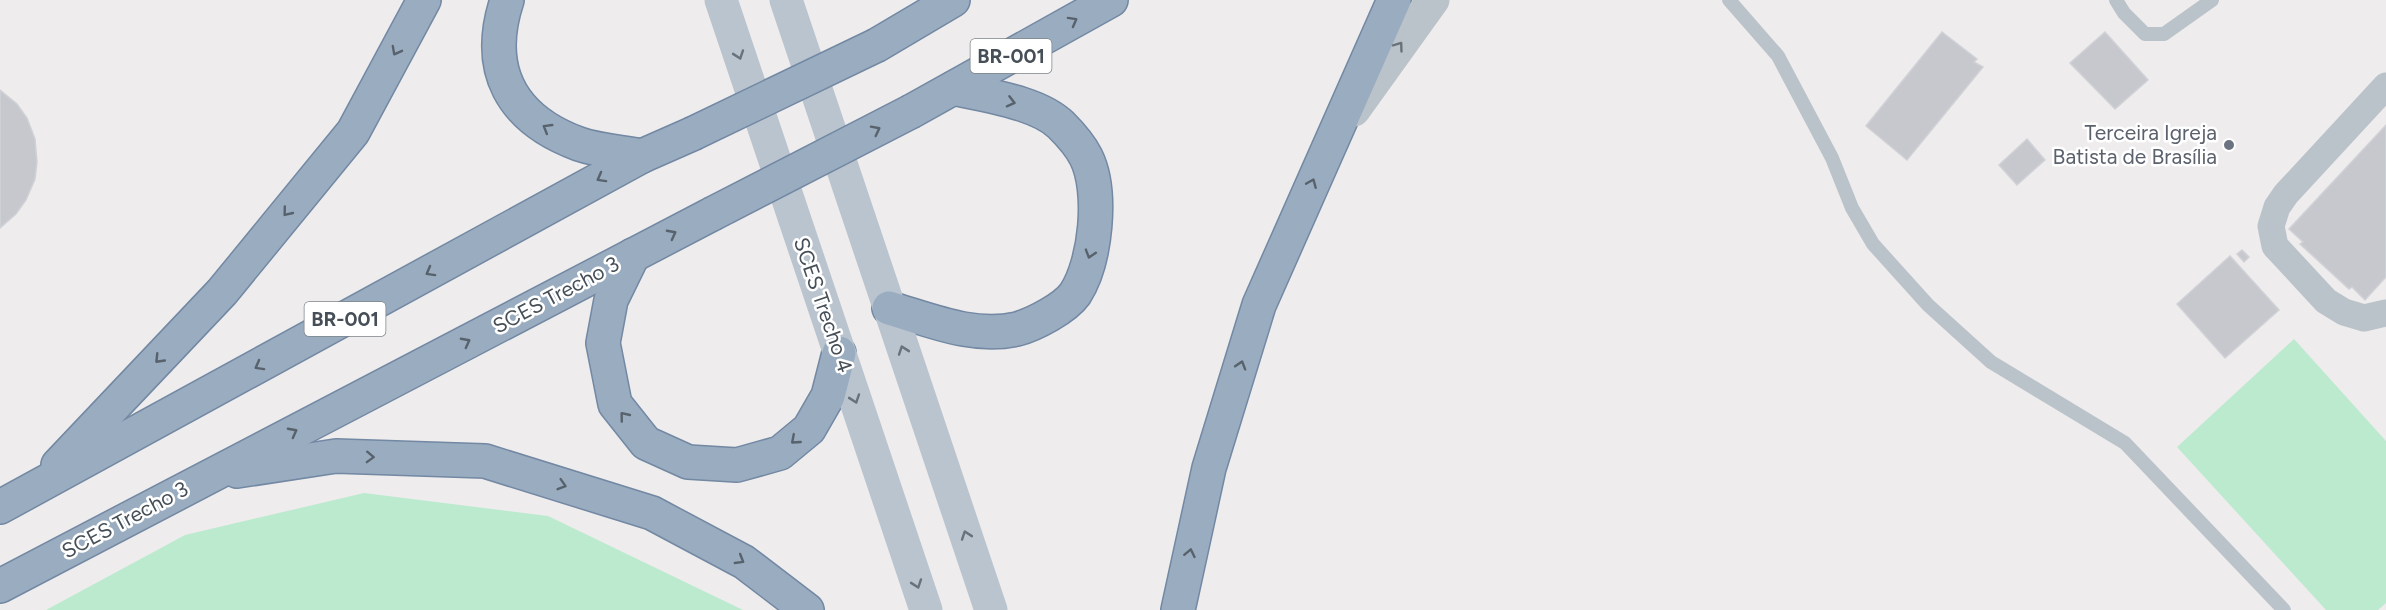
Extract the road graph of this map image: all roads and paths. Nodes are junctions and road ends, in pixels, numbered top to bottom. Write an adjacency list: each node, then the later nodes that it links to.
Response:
1 (424, 0): 21 (highway, one-way to 21)
2 (507, 0): 15 (highway, one-way to 2)
3 (721, 0): 19 (main road, SCES Trecho 4, one-way to 19)
4 (786, 0): 17 (main road)
5 (1111, 0): 13 (highway, SCES Trecho 3 / BR-001, one-way to 5)
6 (1394, 0): 14 (highway)
7 (1433, 0): 14 (street, one-way to 7)
8 (1729, 0): 28 (lane)
9 (2116, 0): 10 (lane)
10 (2212, 0)
11 (946, 2): 15 (highway, BR-001, bridge)
12 (2386, 86): 18 (street)
13 (954, 88): 16 (highway, SCES Trecho 3 / BR-001, one-way to 13, bridge); 17 (highway, one-way to 17)
14 (1328, 145): 27 (highway, one-way to 14)
15 (642, 156): 21 (highway, BR-001, one-way to 21)
16 (633, 255): 19 (highway, one-way to 16); 20 (highway, SCES Trecho 3 / BR-001, one-way to 16)
17 (889, 308): 26 (main road, one-way to 17)
18 (2386, 313)
19 (839, 352): 25 (main road, SCES Trecho 4, one-way to 25)
20 (208, 476): 23 (highway, SCES Trecho 3 / BR-001); 24 (highway, one-way to 24)
21 (36, 488): 22 (highway, BR-001)
22 (0, 507)
23 (0, 586)
24 (807, 610)
25 (926, 610)
26 (992, 610)
27 (1178, 610)
28 (2284, 610)

